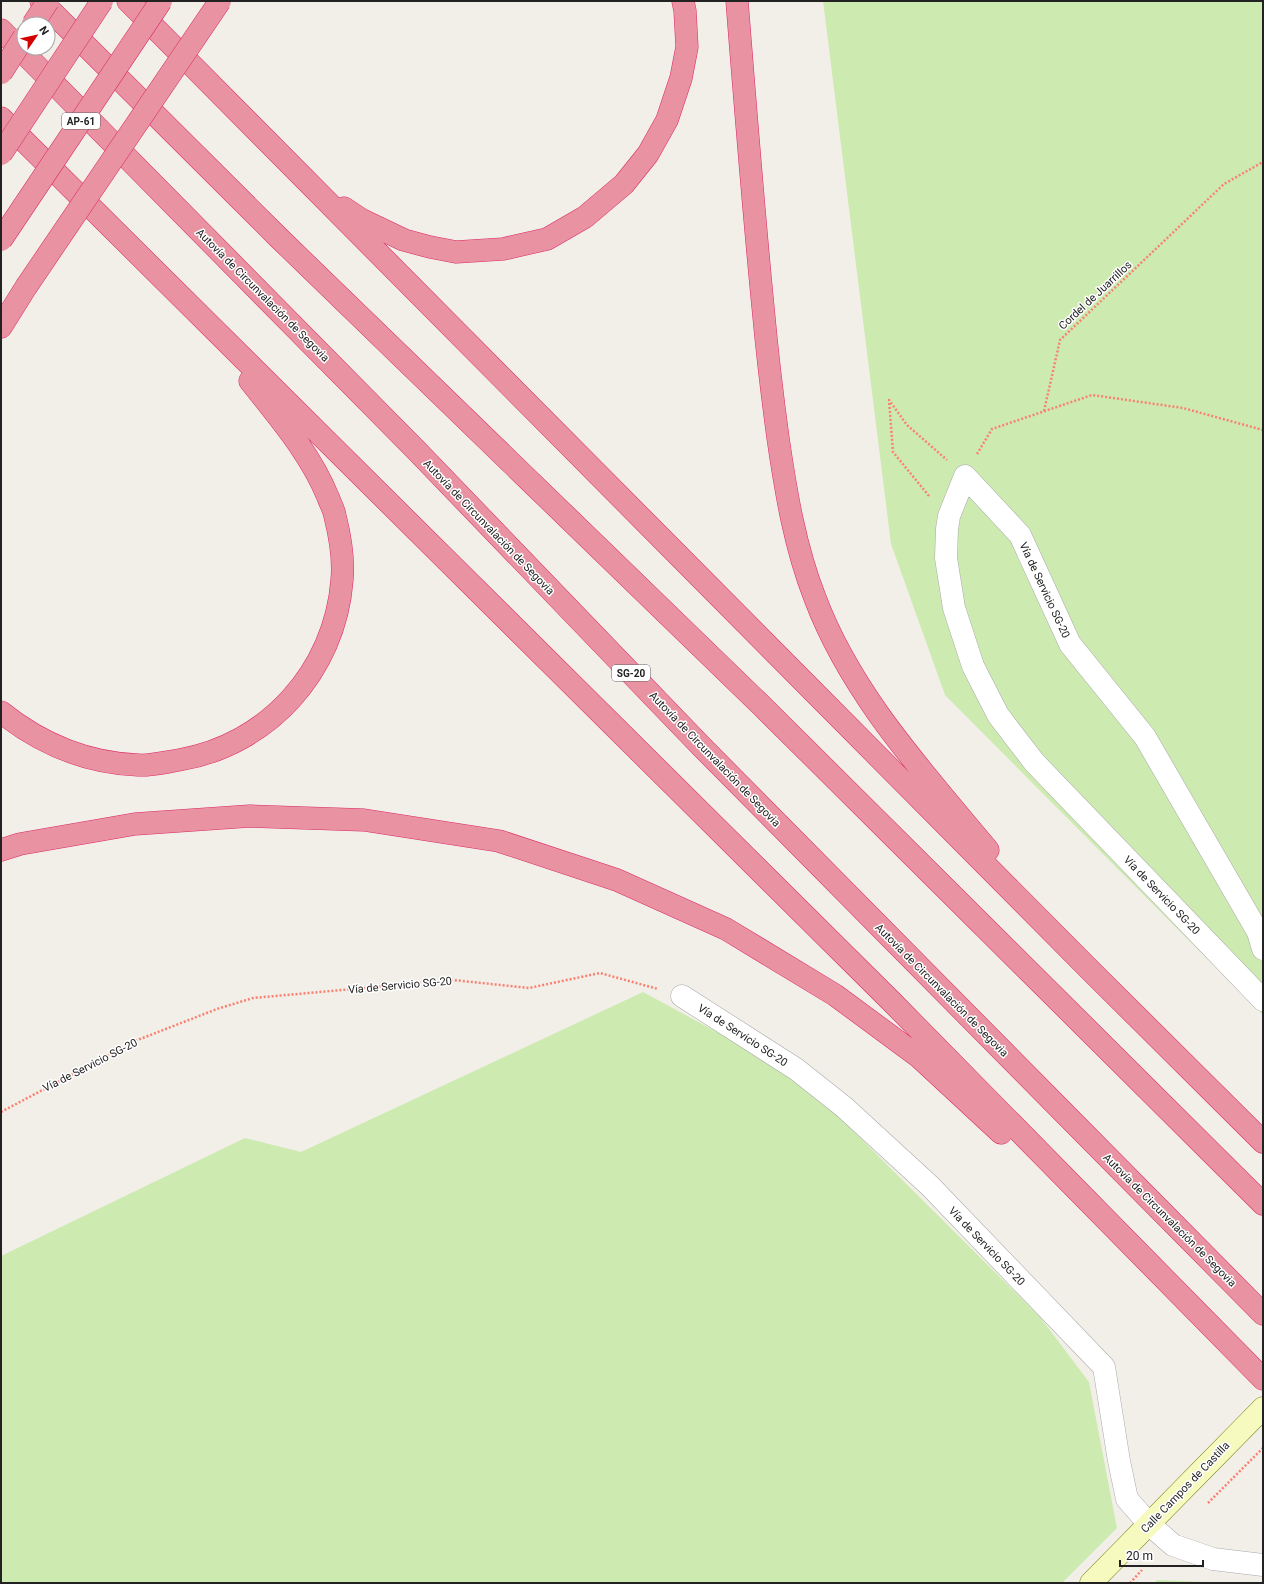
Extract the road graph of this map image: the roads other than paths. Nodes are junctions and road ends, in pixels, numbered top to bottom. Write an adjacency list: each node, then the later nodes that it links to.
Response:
1 (41, 1): 28 (highway)
2 (48, 1): 10 (highway, bridge)
3 (102, 1): 16 (highway, bridge)
4 (128, 1): 15 (highway)
5 (161, 1): 18 (highway, AP-61, bridge)
6 (220, 1): 20 (highway, bridge)
7 (683, 1): 15 (highway)
8 (724, 1): 17 (highway)
9 (737, 1): 17 (highway)
10 (38, 16)
11 (1, 30): 29 (highway, Autovía de Circunvalación de Segovia / SG-20)
12 (16, 50): 13 (highway, bridge)
13 (1, 73)
14 (1, 118): 19 (highway)
15 (262, 138): 24 (highway)
16 (1, 154)
17 (752, 192): 24 (highway)
18 (1, 240)
19 (190, 305): 21 (highway); 30 (highway)
20 (1, 327)
21 (1, 712)
22 (1, 850): 30 (highway)
23 (1263, 949): 26 (street, Vía de Servicio SG-20)
24 (1088, 968): 27 (highway)
25 (682, 996): 33 (street, Vía de Servicio SG-20)
26 (1263, 1000)
27 (1263, 1142)
28 (1263, 1204)
29 (1263, 1314)
30 (1223, 1339): 31 (highway)
31 (1263, 1378)
32 (1263, 1408): 33 (main road, Calle Campos de Castilla)
33 (1149, 1524): 34 (street, Vía de Servicio SG-20); 35 (main road, Calle Campos de Castilla)
34 (1263, 1565)
35 (1090, 1583)

